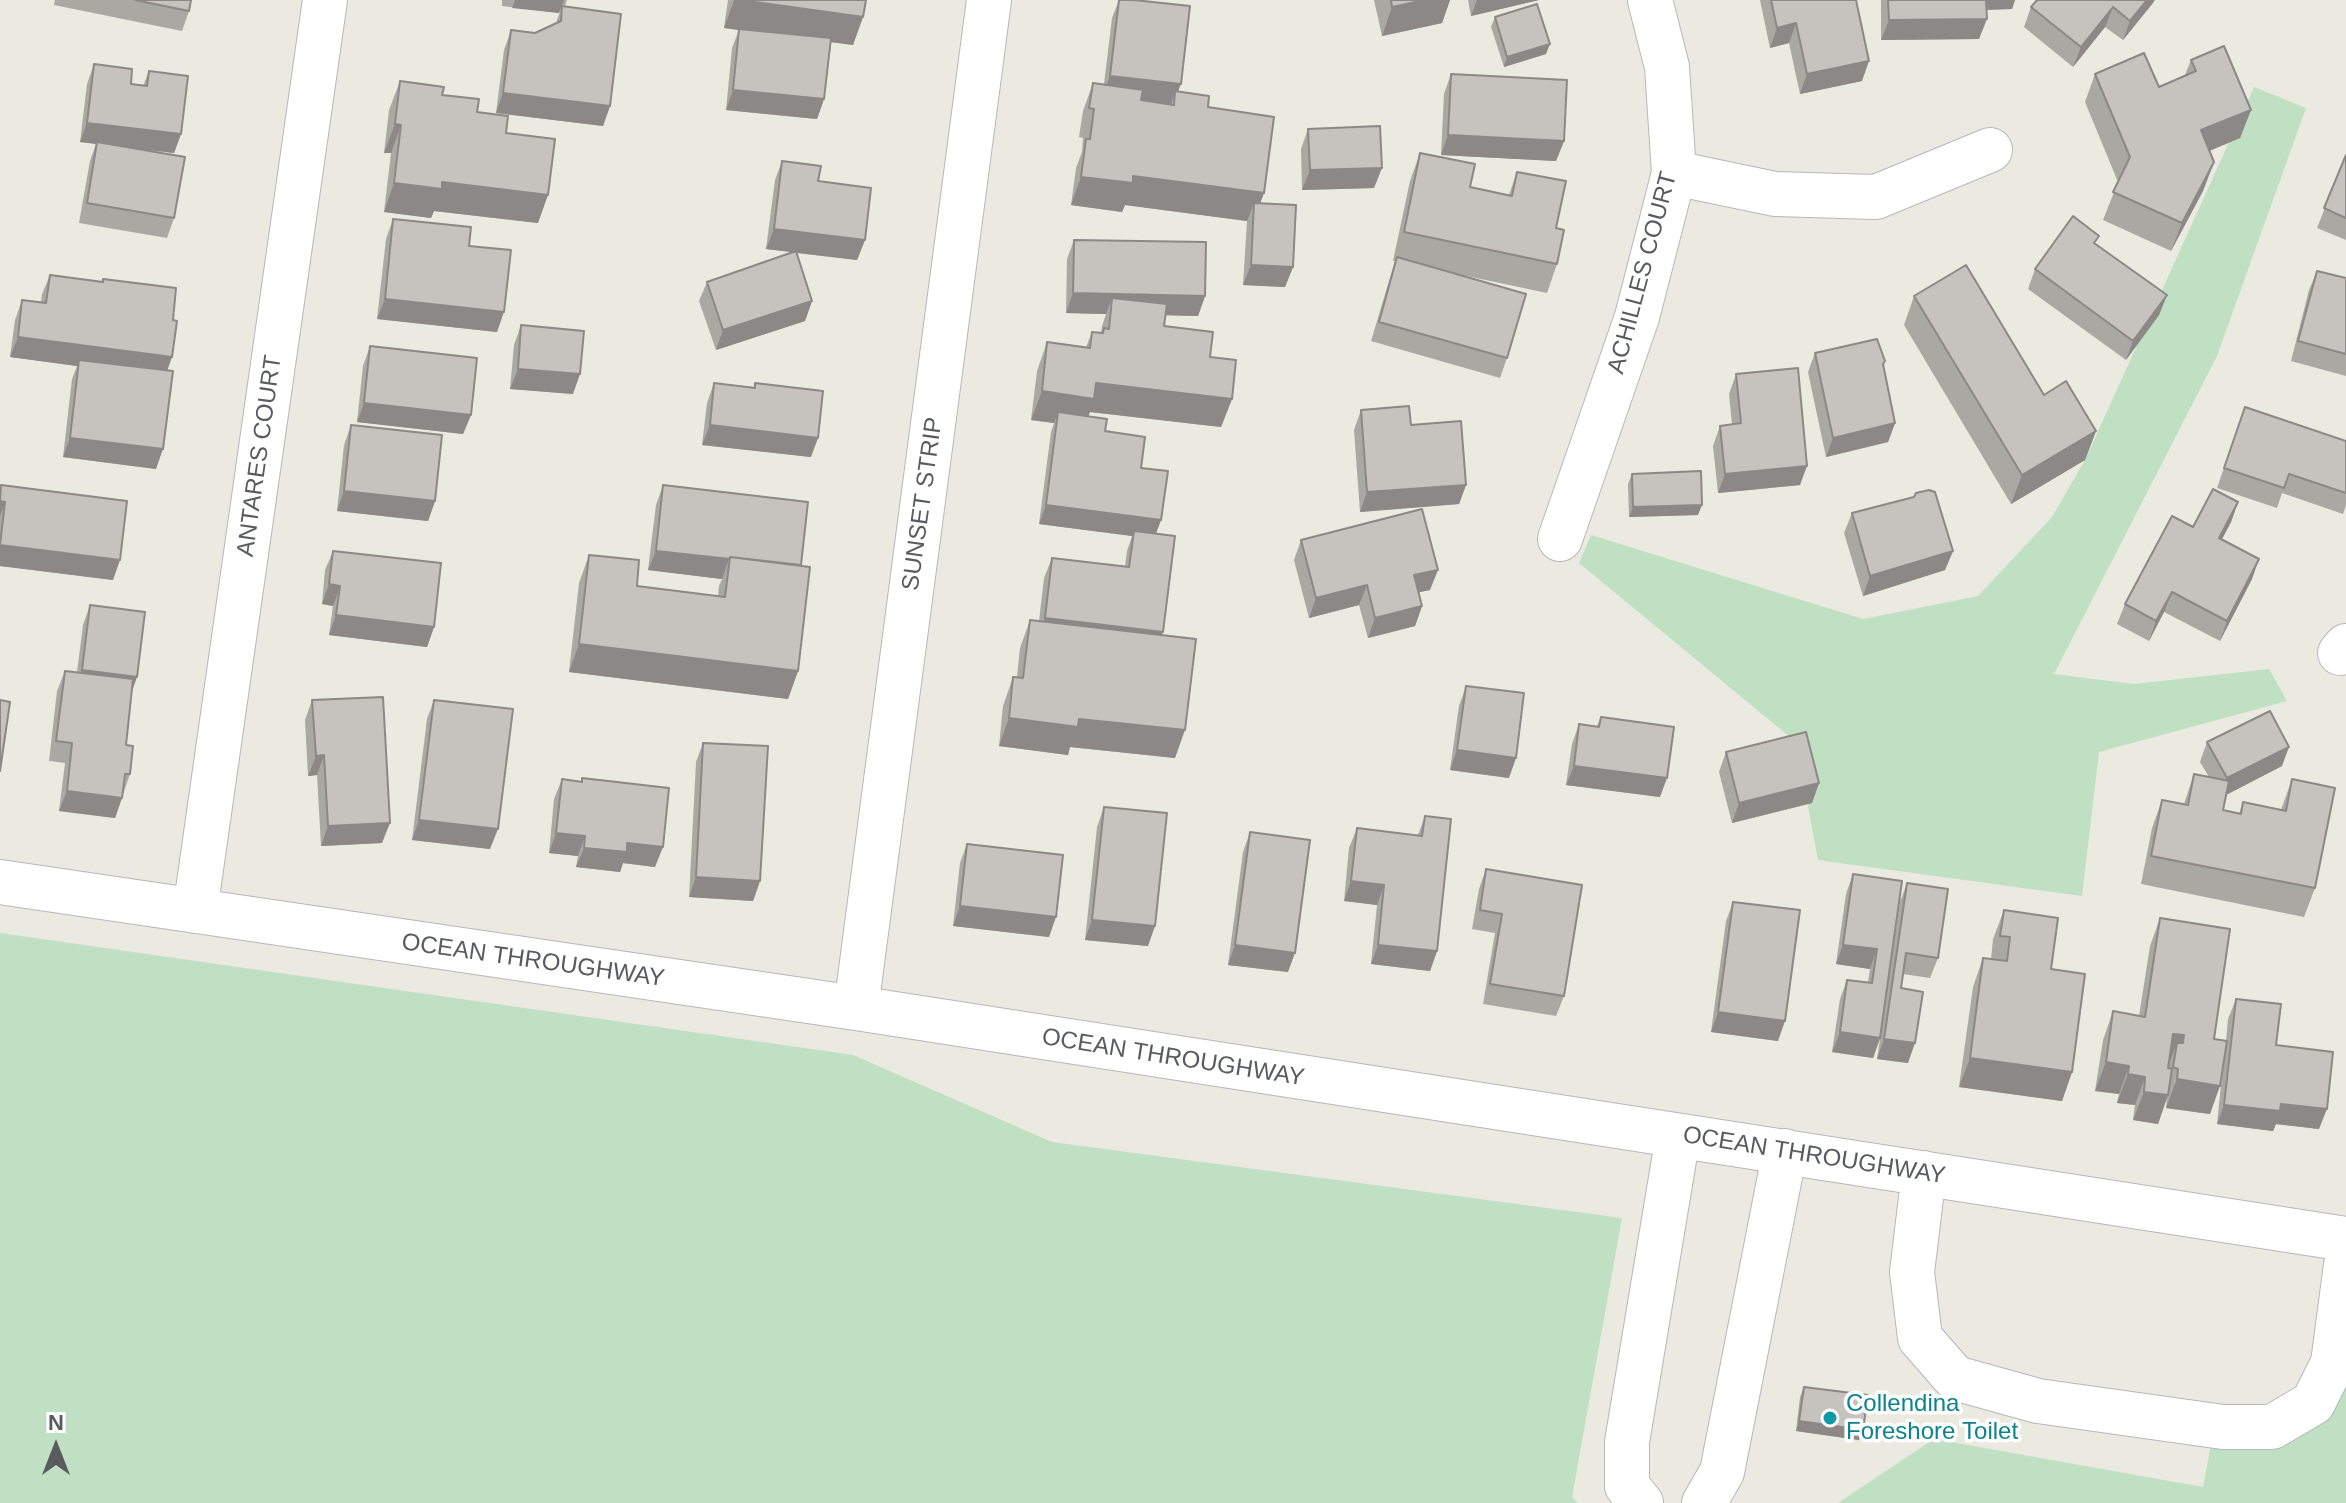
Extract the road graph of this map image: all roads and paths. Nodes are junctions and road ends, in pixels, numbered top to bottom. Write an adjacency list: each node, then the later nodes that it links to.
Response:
1 (325, 0): 8 (street, ANTARES COURT)
2 (989, 0): 9 (street, SUNSET STRIP)
3 (1650, 0): 5 (street, ACHILLES COURT)
4 (1990, 150): 5 (street)
5 (1674, 173): 6 (street, ACHILLES COURT)
6 (1560, 539)
7 (0, 882): 8 (street, OCEAN THROUGHWAY)
8 (195, 911): 9 (street, OCEAN THROUGHWAY)
9 (856, 1008): 10 (street, OCEAN THROUGHWAY)
10 (1678, 1136): 11 (street, OCEAN THROUGHWAY); 15 (street)
11 (1785, 1151): 12 (street, OCEAN THROUGHWAY); 16 (street)
12 (1924, 1173): 13 (street, OCEAN THROUGHWAY); 14 (street)
13 (2346, 1239)
14 (2346, 1265)
15 (1641, 1503)
16 (1704, 1503)

